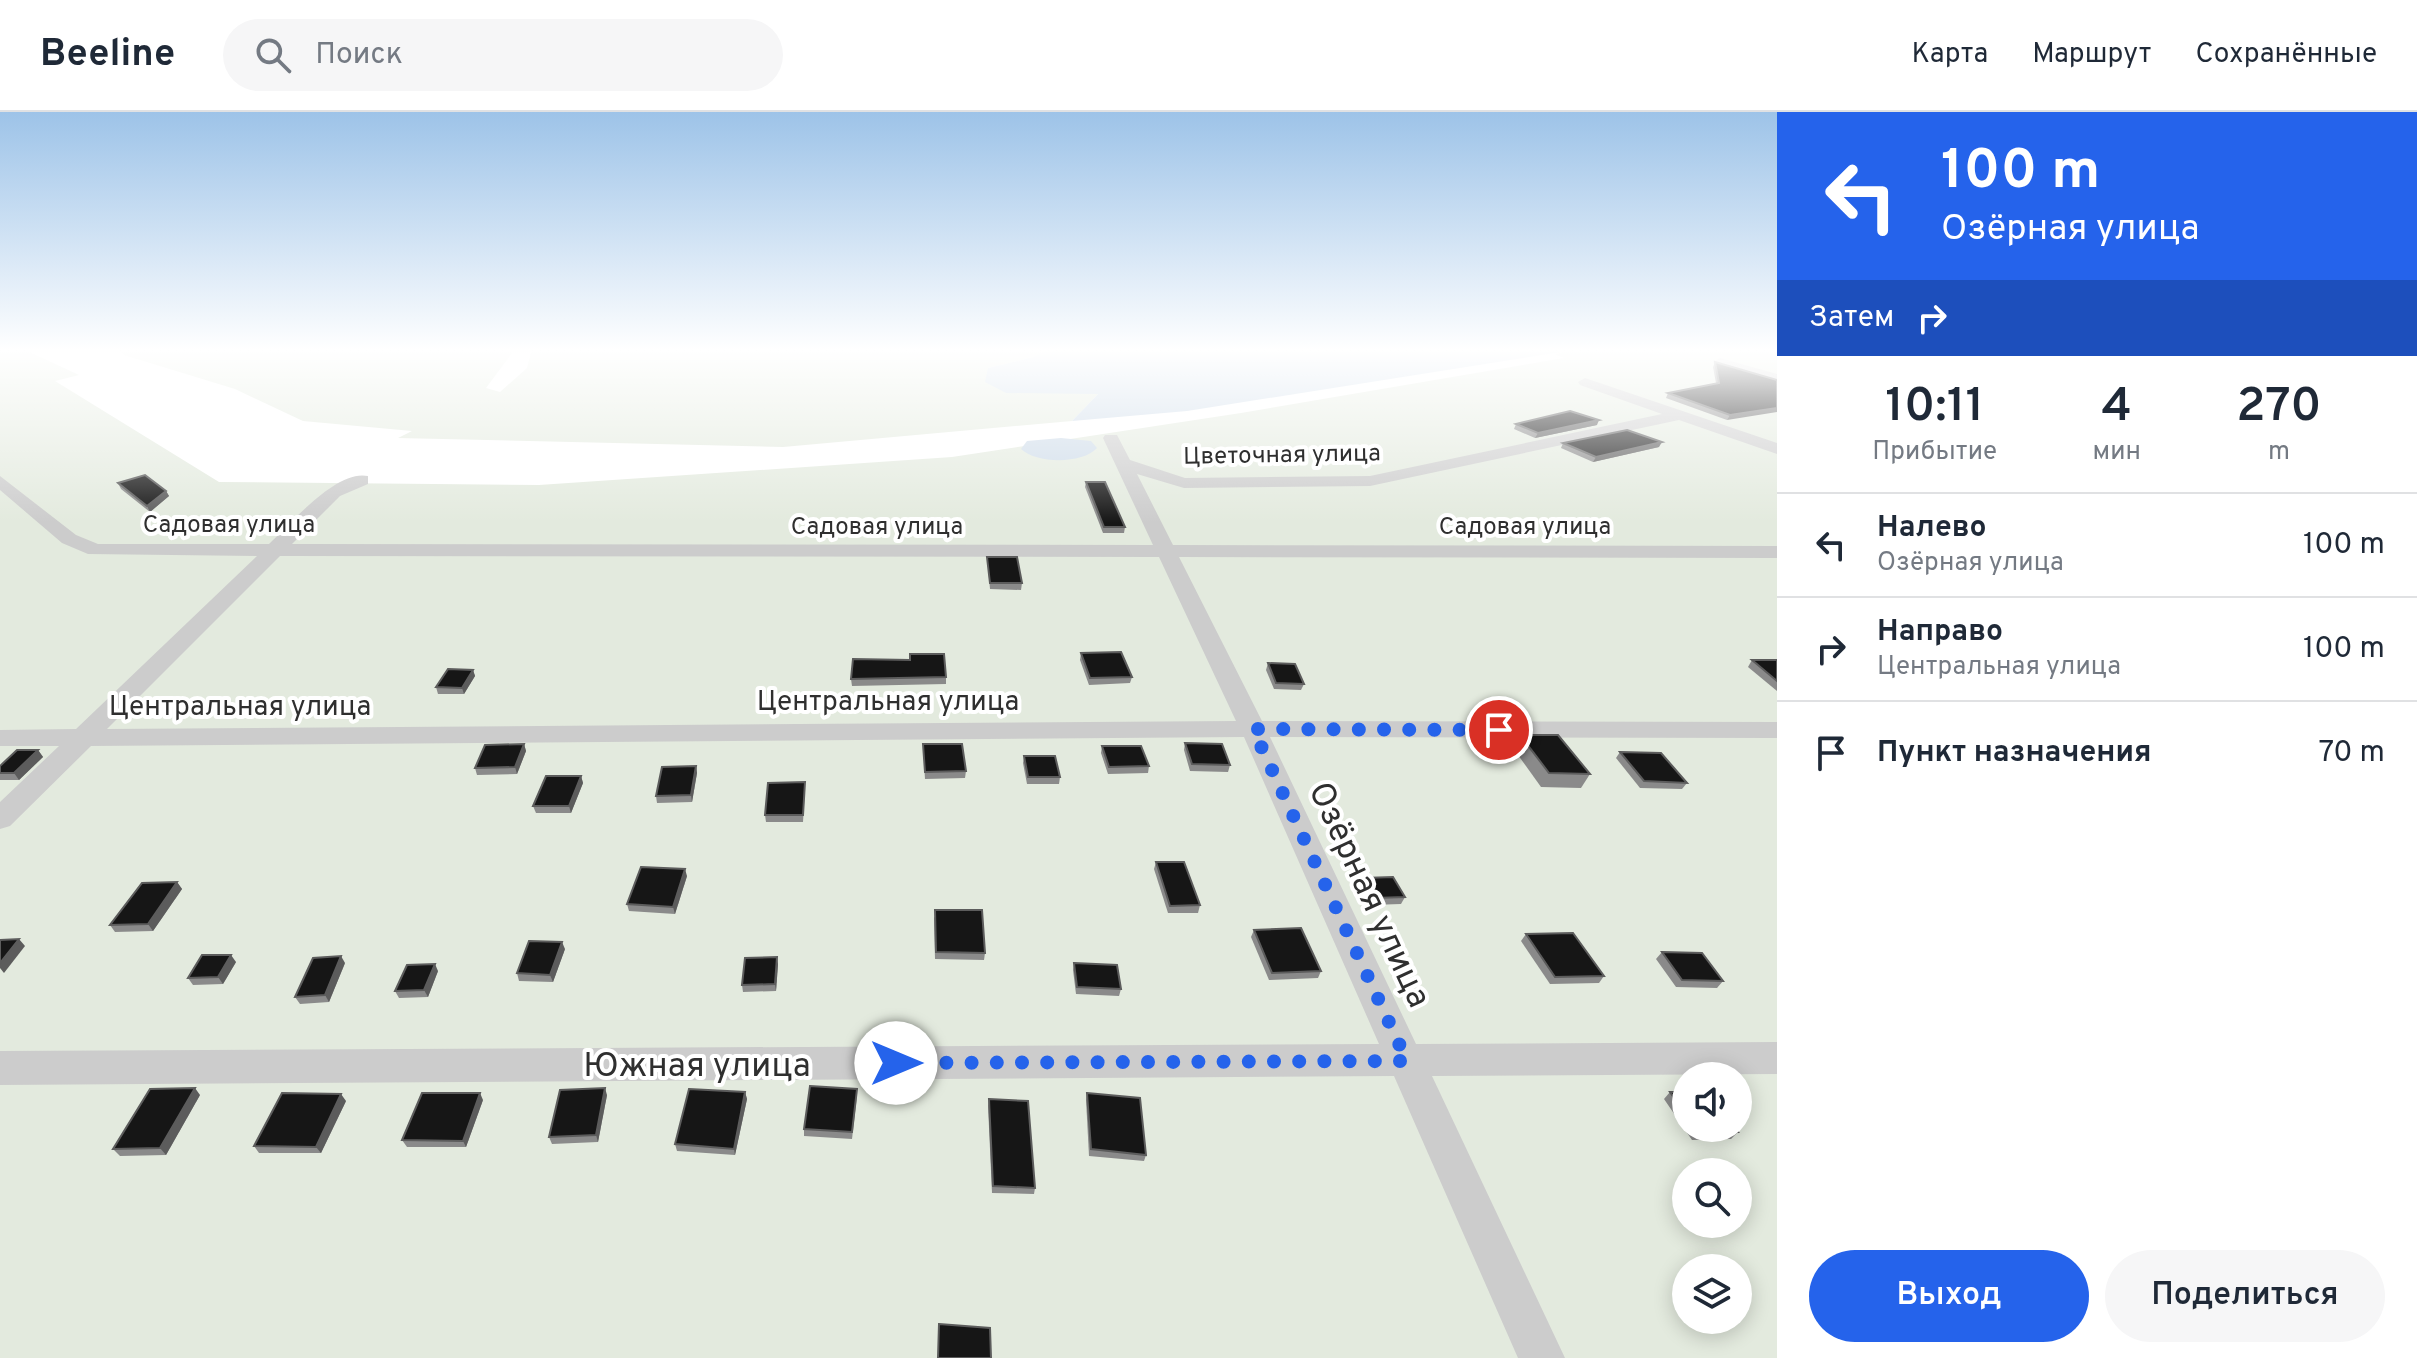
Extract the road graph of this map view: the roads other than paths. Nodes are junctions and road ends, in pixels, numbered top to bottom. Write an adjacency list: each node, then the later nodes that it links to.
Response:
1 (1657, 407): 2 (street)
2 (1680, 415): 3 (street); 4 (street, Цветочная улица)
3 (1777, 449)
4 (1118, 456): 9 (street, Озёрная улица)
5 (362, 480): 7 (street)
6 (0, 481): 7 (street, Садовая улица)
7 (273, 550): 9 (street, Садовая улица); 13 (street)
8 (1777, 552): 9 (street, Садовая улица)
9 (1165, 553): 10 (street, Озёрная улица)
10 (1253, 729): 11 (street, Центральная улица); 13 (street, Центральная улица); 16 (street, Озёрная улица)
11 (1777, 730)
12 (0, 738): 13 (street, Центральная улица)
13 (82, 738): 14 (street)
14 (0, 819)
15 (1777, 1058): 16 (street, Южная улица)
16 (1407, 1061): 17 (street, Южная улица); 18 (street, Озёрная улица)
17 (0, 1068)
18 (1542, 1358)

